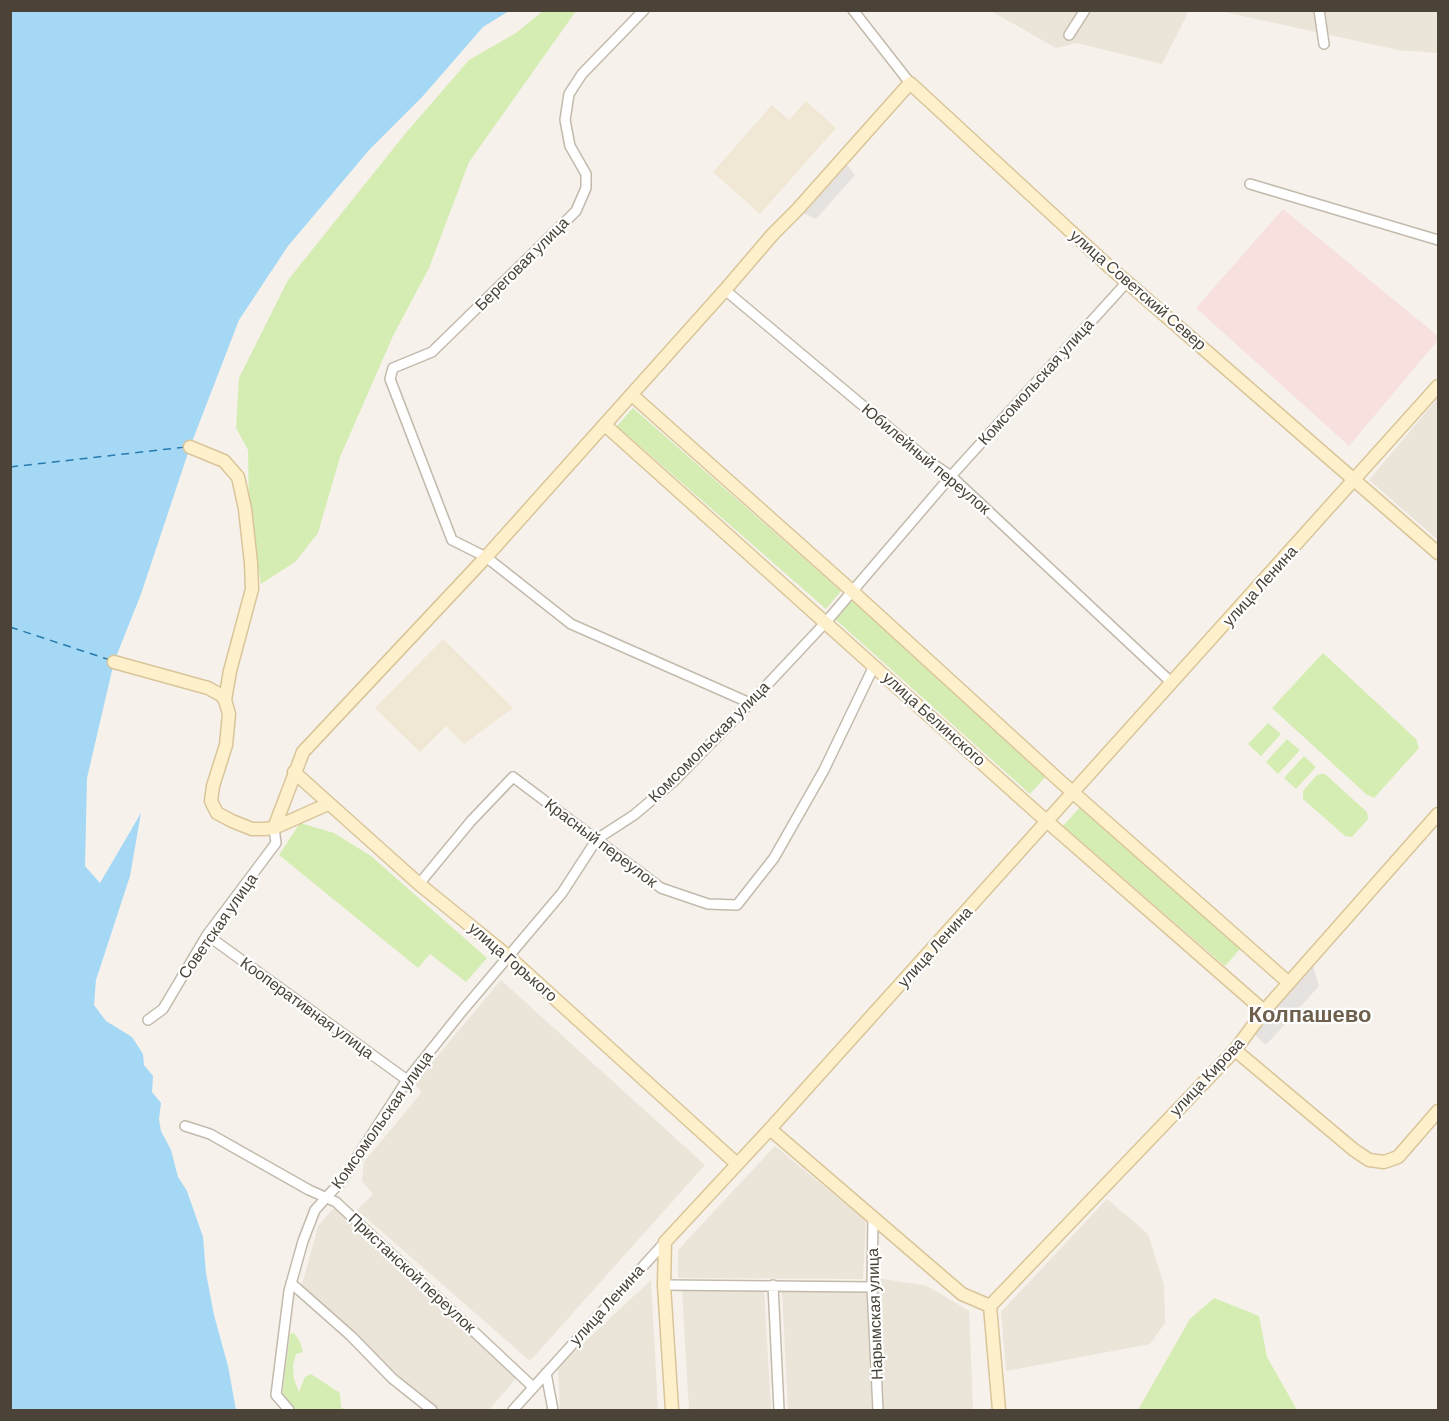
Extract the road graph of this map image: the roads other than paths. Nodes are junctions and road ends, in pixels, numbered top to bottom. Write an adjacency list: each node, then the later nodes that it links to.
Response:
1 (644, 10): 19 (street, Береговая улица)
2 (853, 10): 7 (street, улица Советский Север)
3 (1085, 10): 5 (street)
4 (1319, 10): 6 (street)
5 (1070, 35)
6 (1324, 44)
7 (910, 83): 10 (street, улица Советский Север); 11 (street)
8 (1250, 184): 9 (street)
9 (1438, 240)
10 (1127, 282): 16 (street, Комсомольская улица); 17 (street, улица Советский Север)
11 (725, 291): 13 (street); 16 (street, Юбилейный переулок)
12 (1438, 386): 17 (street, улица Ленина)
13 (632, 395): 14 (street); 20 (street)
14 (605, 425): 19 (street); 21 (street, улица Белинского)
15 (190, 447): 25 (street)
16 (951, 476): 20 (street, Комсомольская улица); 24 (street, Юбилейный переулок)
17 (1355, 481): 18 (street, улица Советский Север); 24 (street, улица Ленина)
18 (1438, 553)
19 (486, 557): 26 (street); 27 (street)
20 (852, 591): 21 (street, Комсомольская улица); 28 (street)
21 (826, 622): 23 (street, улица Белинского); 26 (street, Комсомольская улица)
22 (114, 662): 25 (street)
23 (874, 666): 31 (street, улица Белинского); 33 (street, Красный переулок)
24 (1172, 683): 28 (street, улица Ленина)
25 (225, 700): 32 (street)
26 (750, 703): 33 (street, Комсомольская улица)
27 (294, 772): 29 (street, улица Горького); 32 (street)
28 (1073, 793): 31 (street, улица Ленина); 37 (street)
29 (328, 804): 32 (street); 34 (street, улица Горького)
30 (1438, 814): 37 (street, улица Кирова)
31 (1047, 822): 38 (street, улица Белинского); 44 (street, улица Ленина)
32 (274, 828): 35 (street, Советская улица)
33 (597, 839): 34 (street, Красный переулок); 36 (street, Комсомольская улица)
34 (419, 884): 36 (street, улица Горького)
35 (207, 935): 39 (street, Советская улица); 41 (street, Кооперативная улица)
36 (509, 957): 41 (street, Комсомольская улица); 45 (street, улица Горького)
37 (1289, 982): 38 (street, улица Кирова)
38 (1264, 1011): 40 (street, улица Кирова)
39 (148, 1020)
40 (1235, 1050): 42 (street); 53 (street, улица Кирова)
41 (407, 1080): 46 (street, Комсомольская улица)
42 (1438, 1111)
43 (185, 1126): 46 (street, Пристанской переулок)
44 (770, 1129): 45 (street, улица Ленина); 47 (street)
45 (738, 1164): 48 (street, улица Ленина)
46 (326, 1197): 49 (street, Комсомольская улица); 55 (street, Пристанской переулок)
47 (873, 1218): 52 (street, Нарымская улица); 53 (street)
48 (665, 1242): 50 (street); 54 (street, улица Ленина)
49 (291, 1283): 56 (street, Комсомольская улица); 57 (street)
50 (664, 1285): 51 (street); 60 (street)
51 (773, 1285): 52 (street); 61 (street)
52 (872, 1287): 62 (street, Нарымская улица)
53 (990, 1306): 63 (street)
54 (546, 1373): 55 (street, улица Ленина); 59 (street)
55 (533, 1387): 58 (street, улица Ленина)
56 (289, 1410)
57 (432, 1410)
58 (513, 1410)
59 (553, 1410)
60 (672, 1410)
61 (779, 1410)
62 (878, 1410)
63 (999, 1410)

